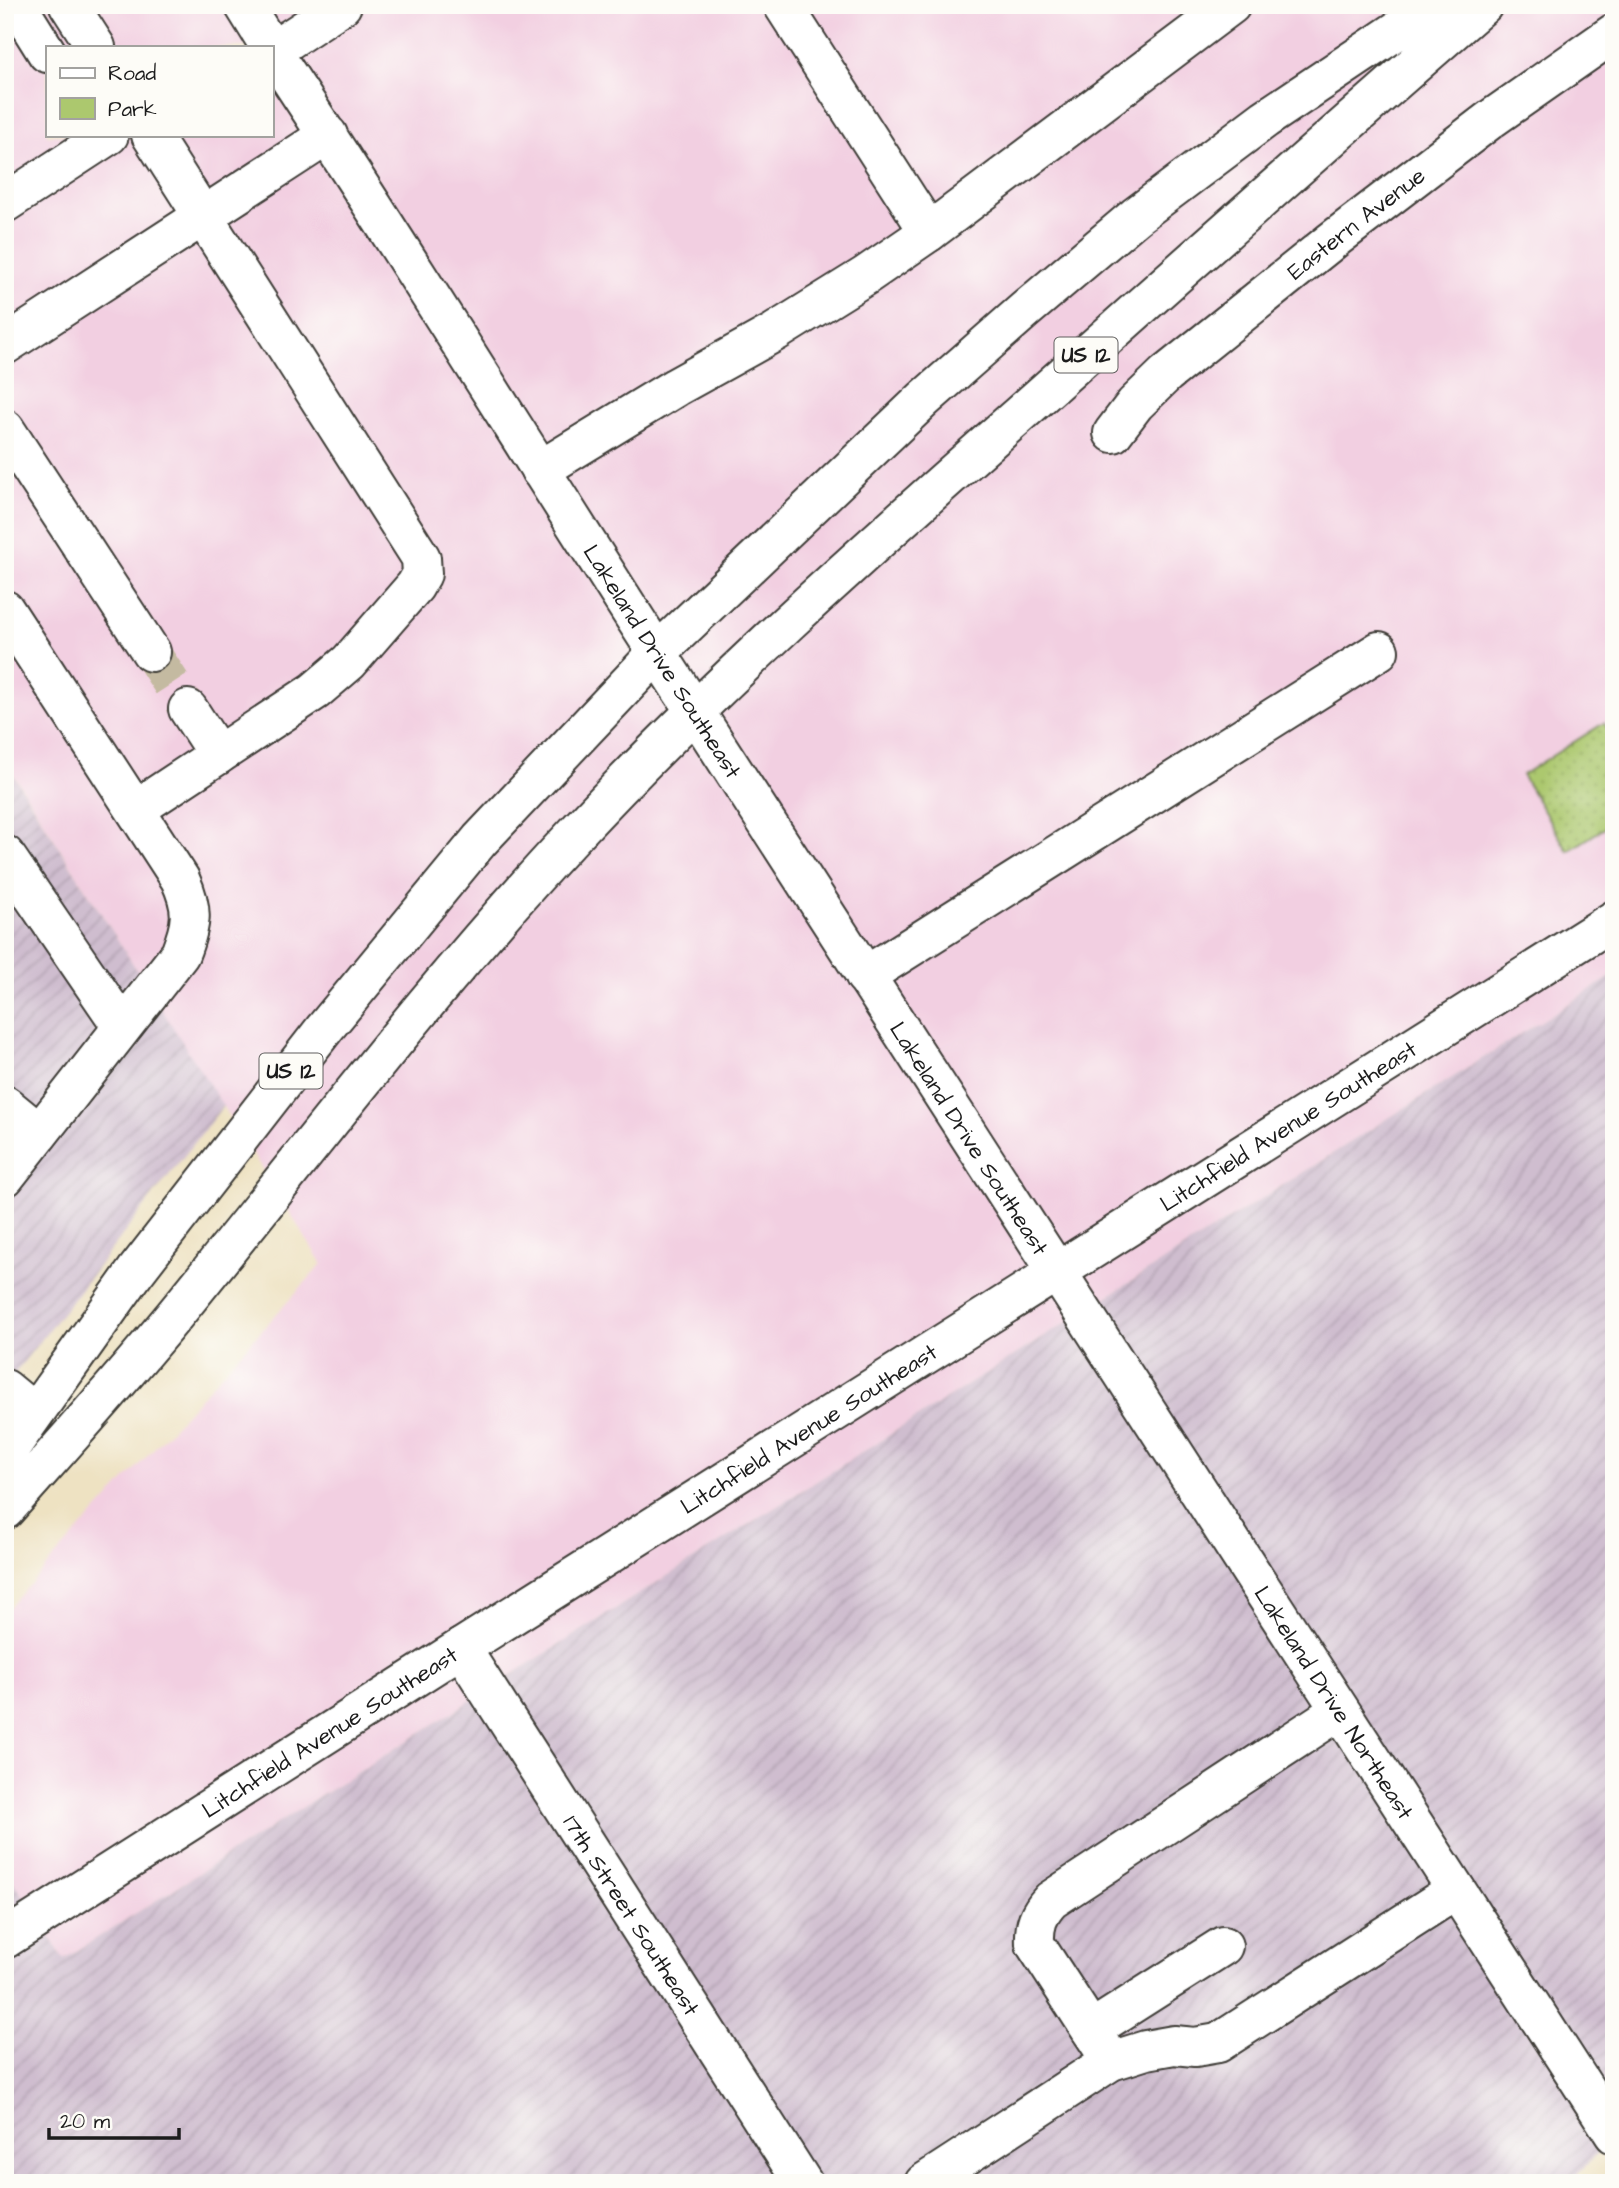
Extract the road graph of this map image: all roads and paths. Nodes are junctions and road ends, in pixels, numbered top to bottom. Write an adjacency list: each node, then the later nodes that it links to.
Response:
1 (18, 5): 13 (main road)
2 (69, 5): 10 (main road)
3 (244, 5): 11 (main road, Lakeland Drive Southeast)
4 (342, 5): 12 (main road)
5 (783, 5): 20 (main road)
6 (1231, 5): 20 (main road)
7 (1435, 5): 28 (main road, US 12 / US 12)
8 (1483, 5): 30 (main road, US 12 / US 12)
9 (1614, 33): 23 (main road, Eastern Avenue)
10 (95, 46)
11 (269, 46)
12 (273, 48)
13 (46, 51)
14 (273, 52): 15 (main road, Lakeland Drive Southeast)
15 (327, 135): 19 (main road); 24 (main road, Lakeland Drive Southeast)
16 (152, 136): 19 (main road)
17 (102, 137): 18 (main road)
18 (5, 202)
19 (202, 216): 21 (main road); 31 (main road)
20 (929, 232): 24 (main road)
21 (5, 345)
22 (5, 429): 27 (main road)
23 (1113, 433)
24 (540, 470): 28 (main road, Lakeland Drive Southeast)
25 (9, 624): 32 (main road)
26 (1379, 651): 35 (main road)
27 (151, 652)
28 (657, 653): 30 (main road, Lakeland Drive Southeast); 42 (main road, US 12 / US 12)
29 (188, 709): 31 (main road)
30 (696, 713): 35 (main road, Lakeland Drive Southeast); 44 (main road, US 12 / US 12)
31 (218, 755): 32 (main road)
32 (136, 809): 36 (main road)
33 (5, 855): 36 (main road)
34 (1614, 920): 40 (main road, Litchfield Avenue Southeast)
35 (865, 976): 40 (main road, Lakeland Drive Southeast)
36 (126, 1023): 38 (main road)
37 (5, 1105): 38 (main road)
38 (40, 1133): 39 (main road)
39 (5, 1177)
40 (1055, 1272): 45 (main road, Litchfield Avenue Southeast); 46 (main road, Lakeland Drive Northeast)
41 (5, 1389): 42 (main road)
42 (34, 1413): 43 (main road, US 12 / US 12)
43 (5, 1455)
44 (5, 1510)
45 (461, 1648): 48 (main road, Litchfield Avenue Southeast); 52 (main road, 17th Street Southeast)
46 (1339, 1710): 47 (main road, Lakeland Drive Northeast); 50 (main road)
47 (1456, 1890): 50 (main road); 51 (main road, Lakeland Drive Northeast)
48 (5, 1939)
49 (1223, 1946): 50 (main road)
50 (1101, 2046): 53 (main road)
51 (1614, 2134)
52 (803, 2183)
53 (924, 2183)

